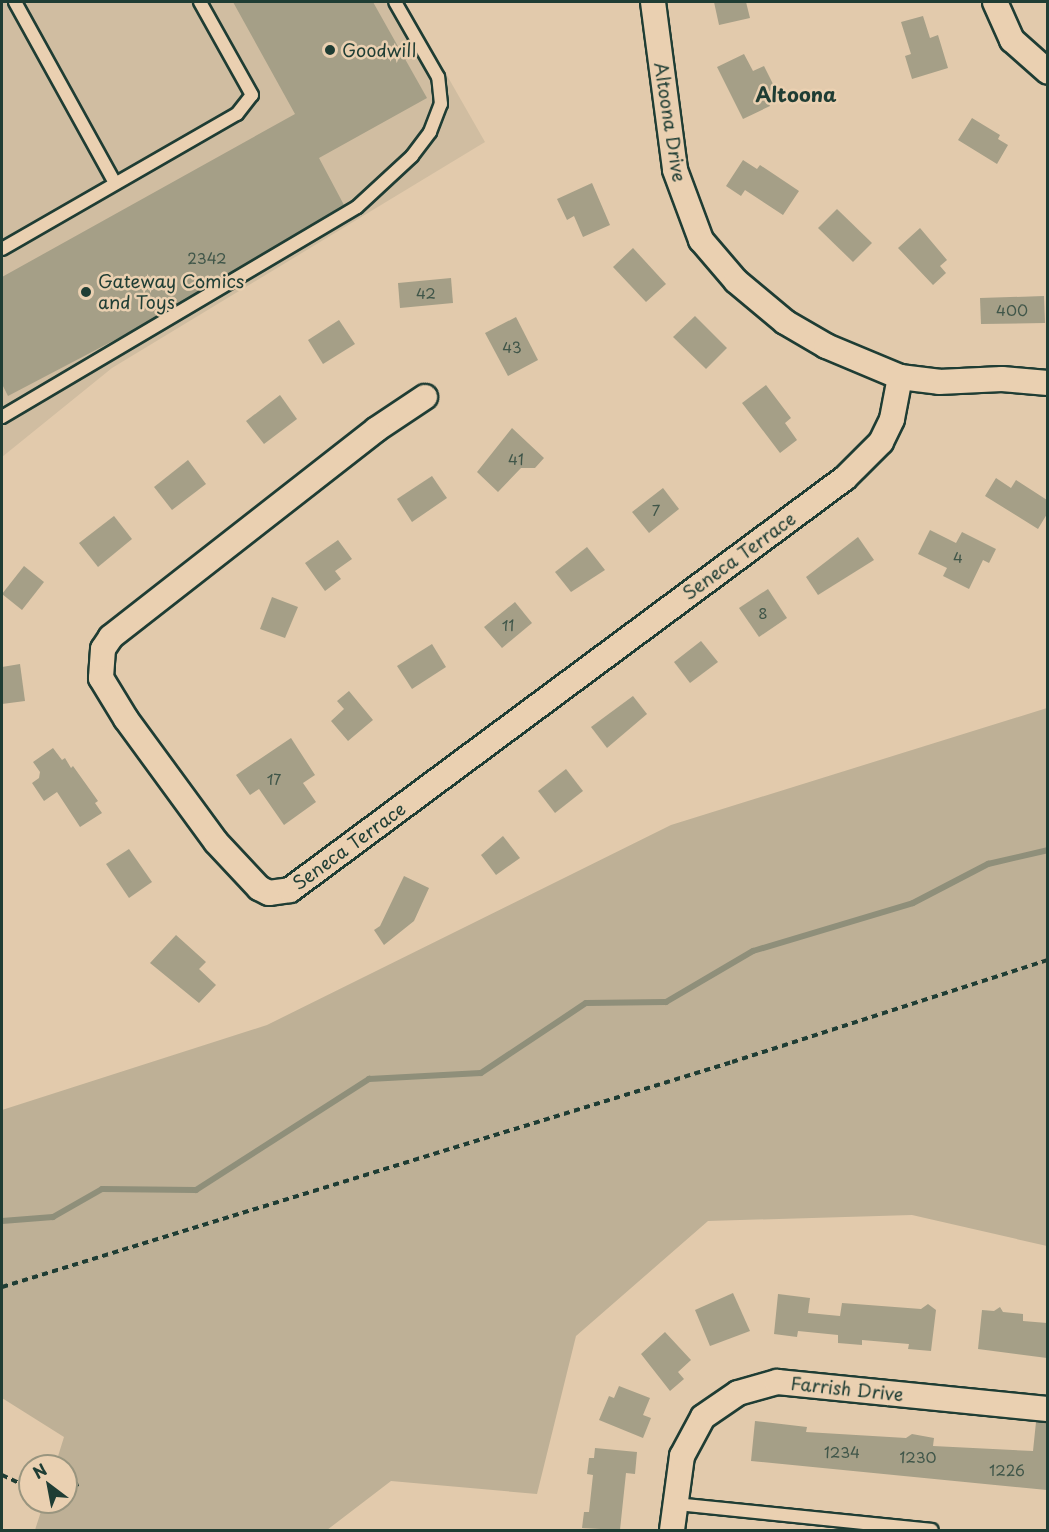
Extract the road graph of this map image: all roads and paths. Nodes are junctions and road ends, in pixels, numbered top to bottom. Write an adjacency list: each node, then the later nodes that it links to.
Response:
1 (15, 2): 7 (lane)
2 (200, 2): 7 (lane)
3 (395, 2): 12 (lane)
4 (653, 2): 9 (street, Altoona Drive)
5 (995, 2): 6 (street)
6 (1047, 72)
7 (115, 183): 8 (lane)
8 (2, 249)
9 (900, 377): 10 (street, Altoona Drive); 11 (street, Seneca Terrace)
10 (1047, 383)
11 (425, 397)
12 (2, 417)
13 (1047, 960): 14 (path)
14 (2, 1287)
15 (1047, 1409): 18 (street, Farrish Drive)
16 (2, 1475): 17 (path)
17 (18, 1482)
18 (676, 1504): 19 (street, Farrish Drive); 20 (lane)
19 (672, 1530)
20 (932, 1530)

